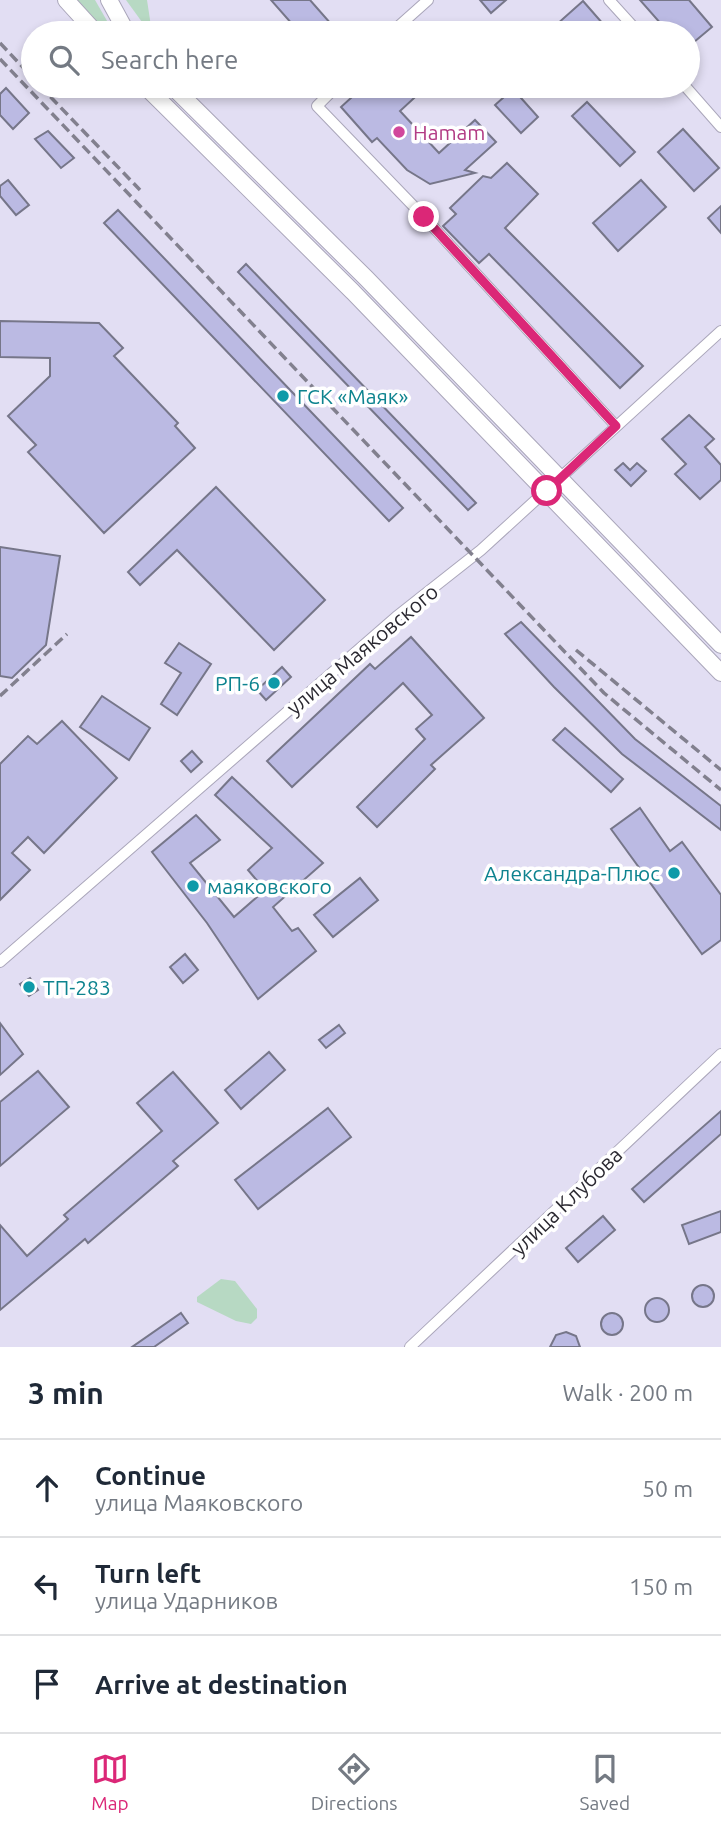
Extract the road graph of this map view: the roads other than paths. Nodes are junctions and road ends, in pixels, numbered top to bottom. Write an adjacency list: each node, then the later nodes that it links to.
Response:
1 (66, 0): 5 (main road)
2 (109, 0): 6 (main road)
3 (428, 0): 7 (street)
4 (609, 0): 8 (street)
5 (85, 21)
6 (120, 21)
7 (404, 21)
8 (628, 21)
9 (157, 98): 17 (main road)
10 (184, 98): 16 (main road)
11 (325, 98): 15 (street)
12 (696, 98): 13 (street)
13 (721, 127)
14 (721, 331): 15 (street, улица Маяковского)
15 (616, 426): 16 (street, улица Маяковского)
16 (561, 478): 17 (street, улица Маяковского); 18 (main road)
17 (547, 491): 19 (main road); 20 (street, улица Маяковского)
18 (721, 645)
19 (721, 673)
20 (0, 962)
21 (721, 1054): 22 (street, улица Клубова)
22 (410, 1347)

